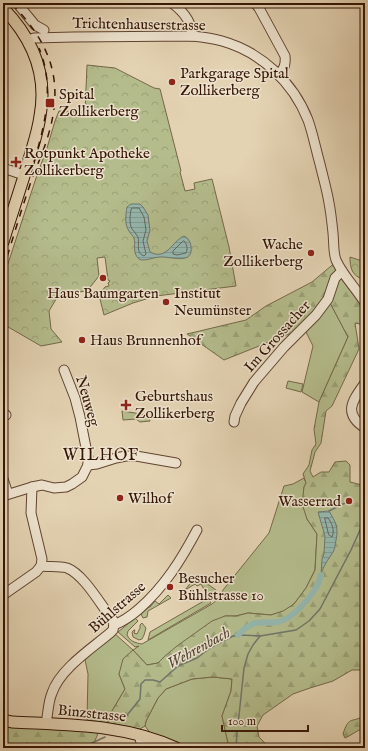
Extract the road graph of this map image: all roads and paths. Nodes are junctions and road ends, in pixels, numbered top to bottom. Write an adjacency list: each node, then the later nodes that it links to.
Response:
1 (17, 3): 5 (street)
2 (172, 3): 6 (street)
3 (255, 3): 8 (street)
4 (3, 8): 7 (main road)
5 (44, 30)
6 (192, 36): 7 (street, Trichtenhauserstrasse); 8 (street, Trichtenhauserstrasse)
7 (28, 40): 10 (main road)
8 (279, 74): 12 (street, Trichtenhauserstrasse)
9 (3, 168): 10 (street)
10 (24, 175): 11 (main road)
11 (3, 242)
12 (342, 271): 13 (street, Trichtenhauserstrasse); 17 (street, Im Grossacher)
13 (362, 291): 14 (street, Trichtenhauserstrasse)
14 (365, 303)
15 (64, 370): 20 (street, Neuweg)
16 (365, 383): 18 (street)
17 (234, 422)
18 (365, 428)
19 (176, 463): 20 (street)
20 (88, 465): 22 (street)
21 (3, 479): 23 (street)
22 (32, 487): 23 (street); 25 (street)
23 (5, 495)
24 (198, 530): 27 (street, Bühlstrasse)
25 (41, 566): 26 (street); 27 (street)
26 (3, 595)
27 (114, 625): 29 (street, Bühlstrasse)
28 (3, 720): 29 (main road, Binzstrasse)
29 (46, 724): 30 (main road, Binzstrasse)
30 (140, 741): 31 (street); 32 (main road, Binzstrasse)
31 (152, 748)
32 (176, 748)

